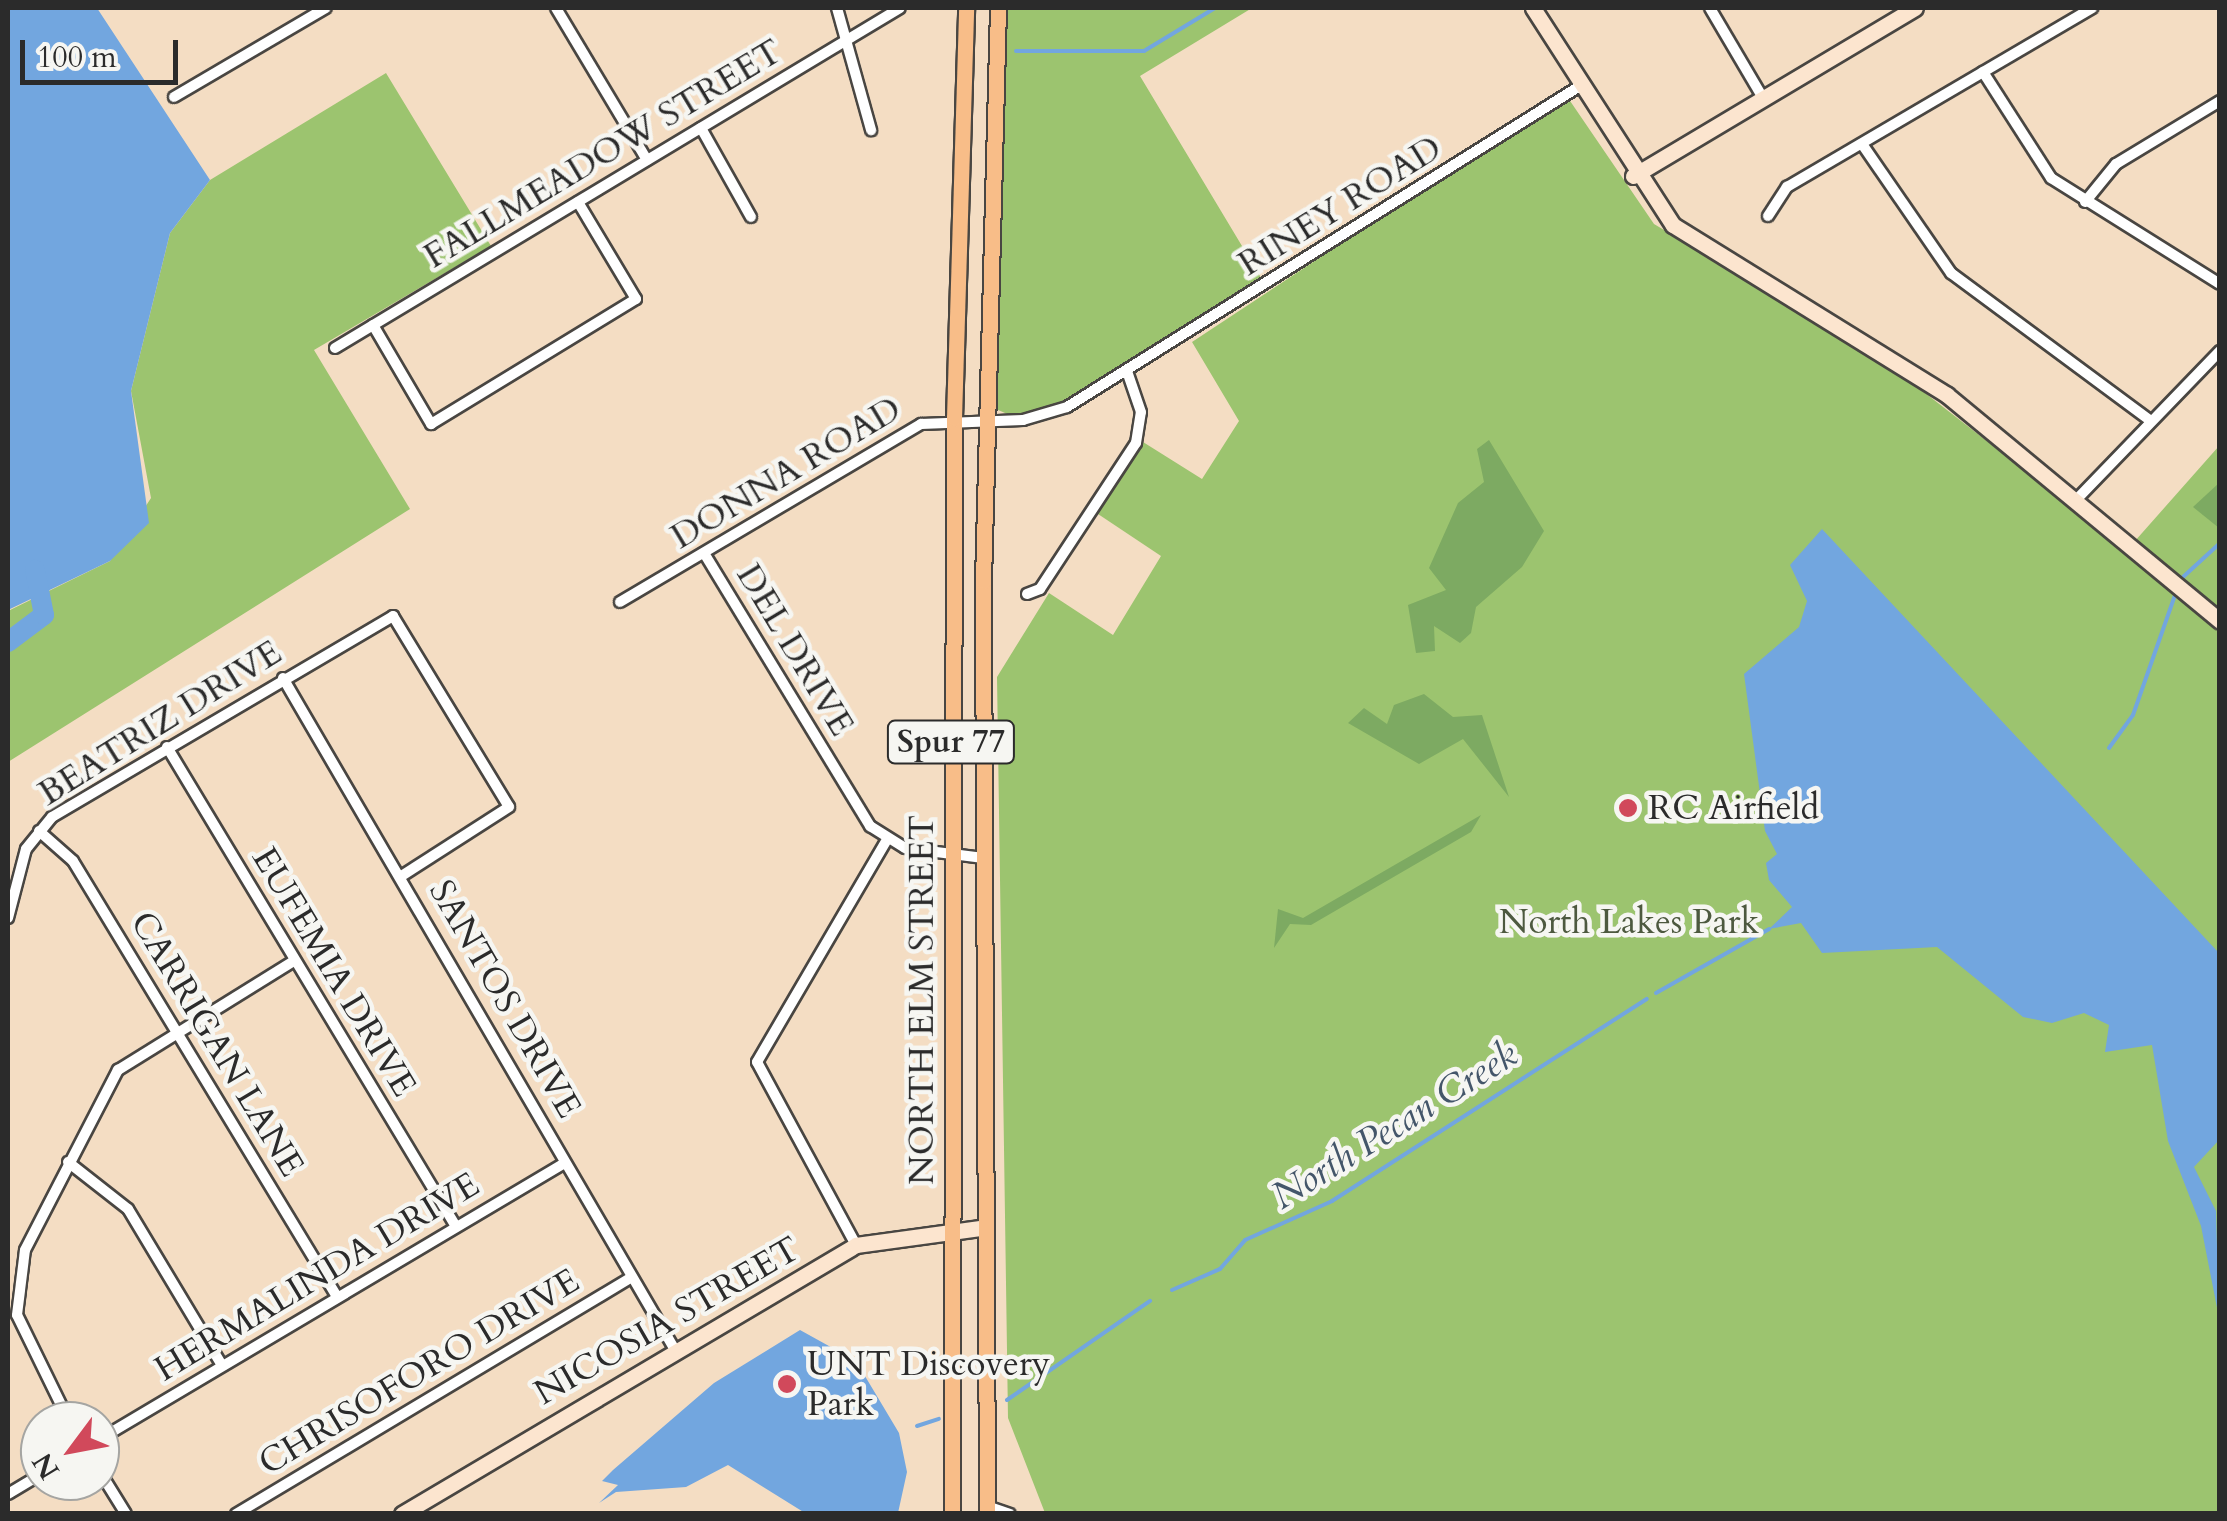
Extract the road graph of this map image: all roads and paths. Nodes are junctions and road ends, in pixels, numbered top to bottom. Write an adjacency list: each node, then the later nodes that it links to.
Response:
1 (326, 8): 14 (street)
2 (556, 8): 20 (street)
3 (837, 8): 11 (street)
4 (900, 8): 11 (street, FALLMEADOW STREET)
5 (966, 8): 31 (main road, NORTH ELM STREET / Spur 77)
6 (998, 8): 32 (main road, NORTH ELM STREET / Spur 77)
7 (1532, 8): 13 (street)
8 (1710, 8): 15 (street)
9 (1907, 9): 15 (street)
10 (2084, 10): 12 (street)
11 (852, 37): 17 (street, FALLMEADOW STREET); 18 (street)
12 (1983, 72): 19 (street); 23 (street)
13 (1580, 86): 21 (street); 30 (street, RINEY ROAD)
14 (174, 97)
15 (1763, 98): 21 (street)
16 (2220, 101): 23 (street)
17 (702, 128): 20 (street, FALLMEADOW STREET); 25 (street)
18 (871, 130)
19 (1862, 144): 24 (street); 33 (street)
20 (647, 160): 22 (street, FALLMEADOW STREET)
21 (1633, 176): 34 (street)
22 (578, 202): 27 (street, FALLMEADOW STREET); 27 (street)
23 (2084, 202): 26 (street)
24 (1768, 216)
25 (751, 217)
26 (2220, 284)
27 (372, 325): 28 (street, FALLMEADOW STREET)
28 (335, 348)
29 (2220, 351): 33 (street)
30 (1127, 370): 32 (street, RINEY ROAD); 36 (street)
31 (954, 418): 32 (street, DONNA ROAD); 35 (street, DONNA ROAD); 43 (main road, NORTH ELM STREET / Spur 77)
32 (986, 420): 44 (main road, NORTH ELM STREET / Spur 77)
33 (2150, 420): 34 (street)
34 (2076, 499): 38 (street)
35 (704, 553): 37 (street, DONNA ROAD); 42 (street, DEL DRIVE)
36 (1027, 594)
37 (620, 602)
38 (2220, 621)
39 (284, 678): 40 (street, BEATRIZ DRIVE); 45 (street, SANTOS DRIVE); 45 (street, BEATRIZ DRIVE)
40 (167, 747): 41 (street, BEATRIZ DRIVE); 47 (street, EUFEMIA DRIVE)
41 (39, 830): 46 (street, BEATRIZ DRIVE); 48 (street, CARRIGAN LANE)
42 (886, 841): 43 (street); 54 (street)
43 (951, 855): 44 (street); 52 (main road, NORTH ELM STREET / Spur 77)
44 (983, 858): 53 (main road, NORTH ELM STREET / Spur 77)
45 (403, 875): 50 (street, SANTOS DRIVE)
46 (8, 918)
47 (294, 961): 48 (street); 51 (street, EUFEMIA DRIVE)
48 (176, 1031): 49 (street); 56 (street, CARRIGAN LANE)
49 (68, 1162): 58 (street); 59 (street)
50 (563, 1164): 51 (street, HERMALINDA DRIVE); 55 (street, SANTOS DRIVE)
51 (455, 1225): 56 (street, HERMALINDA DRIVE)
52 (952, 1228): 53 (street, NICOSIA STREET); 54 (street, NICOSIA STREET); 64 (main road, NORTH ELM STREET / Spur 77)
53 (980, 1228): 61 (main road, NORTH ELM STREET / Spur 77)
54 (856, 1246): 57 (street, NICOSIA STREET)
55 (630, 1278): 57 (street, SANTOS DRIVE); 62 (street, CHRISOFORO DRIVE)
56 (336, 1296): 58 (street, HERMALINDA DRIVE)
57 (675, 1350): 63 (street, NICOSIA STREET)
58 (222, 1364): 60 (street, HERMALINDA DRIVE)
59 (58, 1401)
60 (120, 1427)
61 (987, 1510): 65 (street)
62 (236, 1514)
63 (402, 1514)
64 (952, 1514)
65 (1010, 1514)

